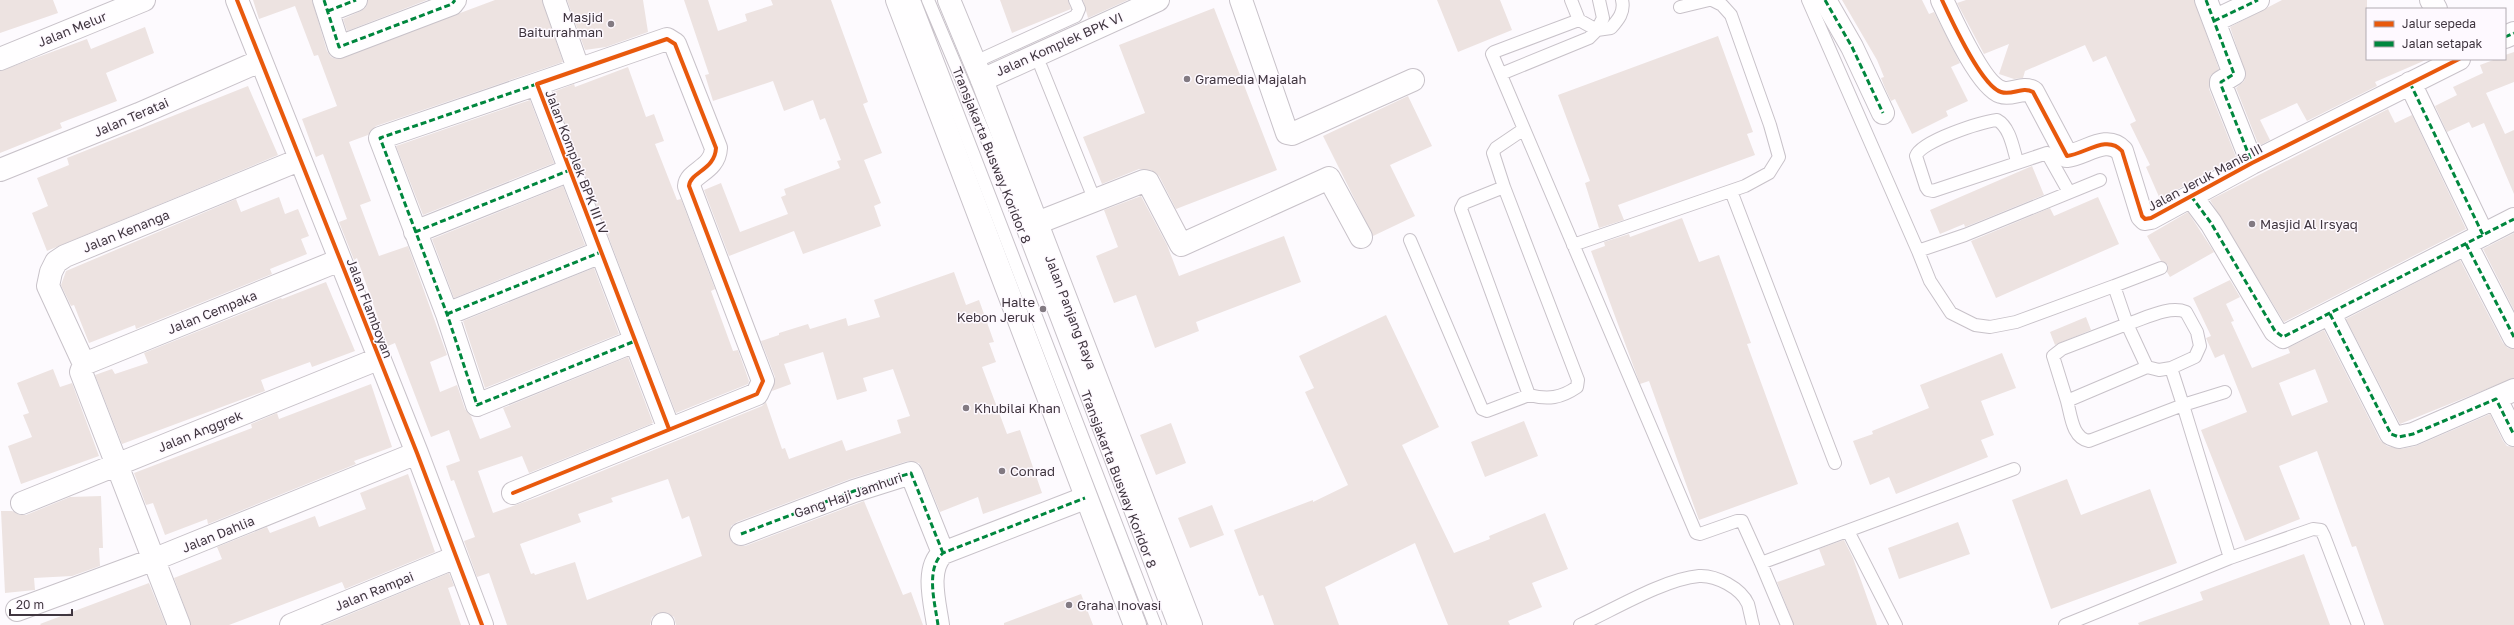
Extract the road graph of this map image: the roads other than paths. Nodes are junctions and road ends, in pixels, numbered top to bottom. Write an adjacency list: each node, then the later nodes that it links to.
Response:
1 (144, 0): 28 (street, Jalan Melur)
2 (237, 0): 30 (street, Jalan Flamboyan)
3 (356, 0): 23 (street)
4 (456, 0): 23 (street)
5 (554, 0): 32 (street)
6 (897, 0): 84 (street)
7 (914, 0): 99 (lane, Transjakarta Busway Koridor 8)
8 (928, 0): 100 (lane, Transjakarta Busway Koridor 8)
9 (949, 0): 33 (street, Jalan Panjang Raya)
10 (1075, 0): 33 (lane)
11 (1158, 0): 33 (street, Jalan Komplek BPK VI)
12 (1241, 0): 35 (street)
13 (1571, 0): 25 (lane)
14 (1599, 0): 27 (lane)
15 (1622, 0): 27 (lane)
16 (1709, 0): 24 (lane)
17 (1712, 0): 47 (lane)
18 (1808, 0): 58 (lane)
19 (1825, 0): 38 (street)
20 (1942, 0): 49 (street, Jalan Jeruk Manis III)
21 (2206, 0): 26 (street)
22 (2258, 0): 26 (street)
23 (326, 6)
24 (1680, 7)
25 (1580, 20): 27 (lane); 34 (lane)
26 (2214, 22): 42 (street)
27 (1597, 30): 34 (lane)
28 (0, 59)
29 (2457, 60): 36 (street, Jalan Jeruk Manis III)
30 (260, 61): 40 (street, Jalan Flamboyan); 43 (street, Jalan Teratai)
31 (1041, 67): 50 (lane)
32 (578, 68): 37 (street, Jalan Komplek BPK III IV); 77 (street, Jalan Komplek BPK III IV)
33 (979, 71): 52 (street, Jalan Panjang Raya)
34 (1501, 74): 39 (lane)
35 (1413, 80)
36 (2410, 82): 42 (street, Jalan Jeruk Manis III); 55 (street)
37 (537, 84): 44 (street, Jalan Komplek BPK III IV); 53 (street, Jalan Komplek BPK III IV)
38 (1883, 113)
39 (1524, 129): 46 (lane); 57 (lane)
40 (299, 160): 60 (street, Jalan Flamboyan); 69 (street, Jalan Kenanga)
41 (2017, 161): 41 (lane); 48 (lane)
42 (2252, 163): 49 (street, Jalan Jeruk Manis III)
43 (0, 170)
44 (570, 170): 53 (street, Jalan Komplek BPK III IV); 59 (street, Jalan Komplek BPK III IV)
45 (2100, 180): 48 (lane)
46 (1504, 187): 73 (lane); 73 (lane)
47 (1731, 191): 57 (lane); 80 (lane)
48 (2068, 192): 58 (lane)
49 (2191, 196): 64 (street)
50 (1095, 201): 52 (street); 54 (street)
51 (2514, 219): 55 (street)
52 (1037, 223): 101 (street, Jalan Panjang Raya)
53 (415, 232): 63 (street, Jalan Komplek BPK III IV)
54 (1361, 237)
55 (2474, 239): 64 (street); 66 (street)
56 (1410, 240): 73 (lane)
57 (1573, 245): 92 (lane)
58 (1918, 251): 62 (lane)
59 (601, 252): 63 (street, Jalan Komplek BPK III IV); 67 (street, Jalan Komplek BPK III IV)
60 (340, 260): 68 (street, Jalan Flamboyan); 69 (street, Jalan Cempaka)
61 (2161, 268): 62 (lane)
62 (2114, 286): 65 (lane)
63 (447, 314): 67 (street, Jalan Komplek BPK III IV)
64 (2330, 314): 74 (street)
65 (2127, 324): 70 (lane); 71 (lane); 75 (lane)
66 (2514, 337)
67 (635, 341): 77 (street, Jalan Komplek BPK III IV)
68 (378, 358): 79 (street, Jalan Flamboyan); 81 (street, Jalan Anggrek)
69 (84, 364): 81 (street)
70 (2147, 367): 71 (lane); 75 (lane)
71 (2171, 368): 76 (lane)
72 (2225, 392): 76 (lane)
73 (1529, 395)
74 (2505, 395): 78 (street)
75 (2067, 401): 76 (lane)
76 (2183, 405): 90 (lane)
77 (669, 429): 83 (street, Jalan Komplek BPK III IV)
78 (2514, 435)
79 (417, 453): 89 (street, Jalan Flamboyan); 91 (street, Jalan Dahlia)
80 (1834, 463)
81 (118, 465): 85 (street, Jalan Anggrek); 91 (street)
82 (2014, 469): 86 (lane)
83 (513, 494)
84 (1085, 498): 88 (street); 98 (street)
85 (22, 503)
86 (1848, 531): 92 (lane); 105 (lane)
87 (741, 534): 88 (street, Gang Haji Jamhuri)
88 (942, 552): 97 (street)
89 (456, 557): 95 (street, Jalan Rampai); 96 (street, Jalan Flamboyan)
90 (2230, 558): 106 (lane); 107 (lane)
91 (155, 559): 93 (street, Jalan Dahlia); 94 (street)
92 (1761, 563): 104 (lane)
93 (17, 610)
94 (179, 625)
95 (291, 625)
96 (482, 625)
97 (938, 625)
98 (1134, 625)
99 (1155, 625)
100 (1174, 625)
101 (1191, 625)
102 (1580, 625): 103 (lane)
103 (1753, 625)
104 (1787, 625)
105 (1896, 625)
106 (2065, 625)
107 (2358, 625)

